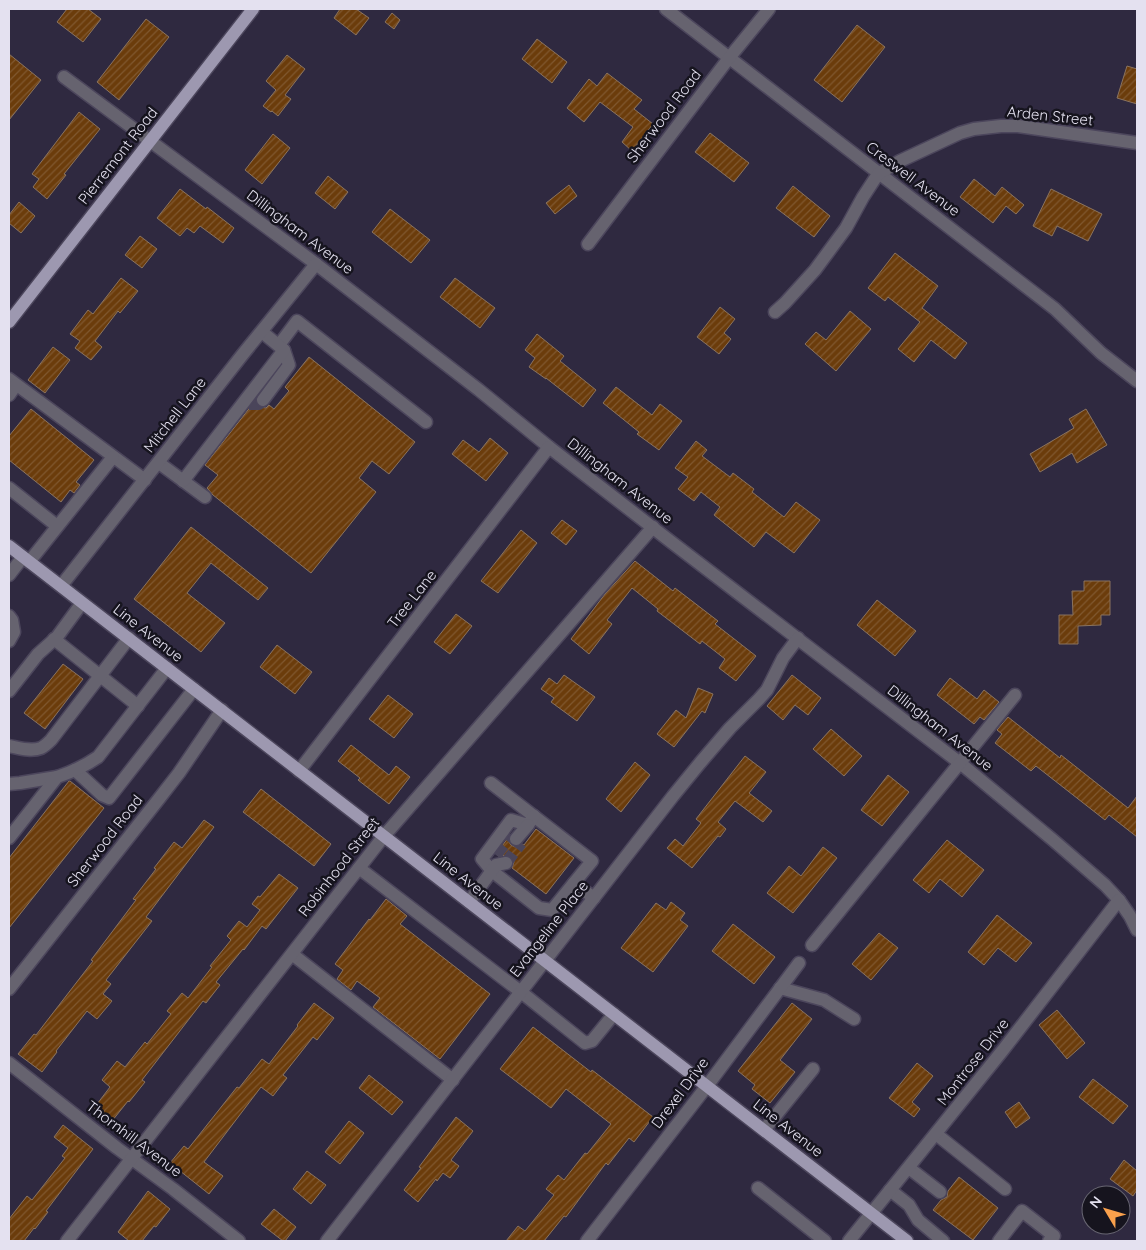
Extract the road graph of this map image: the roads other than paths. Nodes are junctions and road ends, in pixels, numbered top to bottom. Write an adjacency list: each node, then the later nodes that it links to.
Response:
1 (253, 9): 6 (main road, Pierremont Road)
2 (666, 9): 4 (street, Creswell Avenue)
3 (768, 9): 4 (street, Sherwood Road)
4 (729, 58): 8 (street, Creswell Avenue); 9 (street, Sherwood Road)
5 (64, 77): 6 (street, Dillingham Avenue)
6 (150, 141): 10 (street, Dillingham Avenue); 14 (main road, Pierremont Road)
7 (1137, 143): 8 (street, Arden Street)
8 (878, 174): 12 (street); 17 (street, Creswell Avenue)
9 (588, 244)
10 (316, 264): 11 (street, Mitchell Lane); 21 (street, Dillingham Avenue)
11 (281, 308): 13 (street); 15 (street, Mitchell Lane)
12 (775, 312)
13 (297, 321): 16 (street); 20 (street)
14 (9, 322)
15 (262, 332): 16 (street); 23 (street, Mitchell Lane)
16 (282, 348): 19 (street); 25 (street)
17 (1137, 381)
18 (11, 386): 22 (street)
19 (263, 400)
20 (426, 422)
21 (549, 447): 29 (street, Dillingham Avenue); 49 (street, Tree Lane)
22 (113, 456): 24 (street); 28 (street)
23 (159, 463): 24 (street, Mitchell Lane); 25 (street)
24 (145, 480): 33 (street, Mitchell Lane)
25 (183, 481): 27 (street)
26 (9, 488): 28 (street)
27 (205, 497)
28 (58, 526): 31 (street)
29 (653, 527): 37 (street, Dillingham Avenue); 54 (street, Robinhood Street)
30 (9, 546): 31 (main road, Line Avenue)
31 (26, 560): 32 (street); 33 (main road, Line Avenue)
32 (9, 576)
33 (61, 586): 34 (main road, Line Avenue)
34 (82, 603): 36 (main road, Line Avenue); 38 (street)
35 (9, 616): 39 (street)
36 (129, 638): 40 (main road, Line Avenue); 41 (street)
37 (798, 638): 48 (street, Dillingham Avenue); 59 (street, Evangeline Place)
38 (54, 639): 41 (street); 43 (street)
39 (9, 642)
40 (167, 668): 42 (main road, Line Avenue); 45 (street)
41 (100, 676): 45 (street); 47 (street)
42 (194, 689): 46 (main road, Line Avenue); 50 (street)
43 (9, 691)
44 (1015, 695): 48 (street)
45 (138, 706): 50 (street)
46 (222, 710): 49 (main road, Line Avenue); 68 (street, Sherwood Road)
47 (9, 746)
48 (960, 763): 60 (street, Dillingham Avenue); 63 (street)
49 (299, 771): 54 (main road, Line Avenue)
50 (66, 774): 52 (street); 55 (street)
51 (491, 783): 53 (street)
52 (9, 784)
53 (522, 831): 56 (street); 58 (street)
54 (384, 836): 57 (street, Robinhood Street); 61 (main road, Line Avenue)
55 (9, 838)
56 (498, 862): 58 (street); 61 (street)
57 (359, 868): 64 (street, Robinhood Street); 69 (street)
58 (574, 883): 59 (street)
59 (594, 898): 65 (street, Evangeline Place)
60 (1119, 900): 62 (street, Dillingham Avenue); 77 (street, Montrose Drive)
61 (469, 902): 65 (main road, Line Avenue)
62 (1137, 930)
63 (812, 945)
64 (292, 954): 74 (street); 78 (street, Robinhood Street)
65 (545, 961): 69 (street, Evangeline Place); 70 (main road, Line Avenue)
66 (799, 963): 67 (street, Drexel Drive)
67 (780, 988): 71 (street); 75 (street, Drexel Drive)
68 (9, 989)
69 (521, 992): 70 (street); 74 (street, Evangeline Place)
70 (614, 1014): 75 (main road, Line Avenue)
71 (854, 1019)
72 (9, 1063): 78 (street, Thornhill Avenue)
73 (813, 1069): 76 (street)
74 (453, 1080): 87 (street, Evangeline Place)
75 (707, 1086): 76 (main road, Line Avenue); 88 (street, Drexel Drive)
76 (764, 1130): 84 (main road, Line Avenue)
77 (936, 1134): 79 (street, Montrose Drive); 81 (street)
78 (132, 1159): 85 (street, Robinhood Street); 86 (street, Thornhill Avenue)
79 (909, 1168): 82 (street, Montrose Drive); 83 (street)
80 (758, 1188): 89 (street)
81 (1005, 1189)
82 (890, 1190): 84 (street, Montrose Drive); 92 (street)
83 (940, 1192)
84 (871, 1213): 90 (street, Montrose Drive); 91 (main road, Line Avenue)
85 (67, 1241)
86 (239, 1241)
87 (327, 1241)
88 (587, 1241)
89 (825, 1241)
90 (849, 1241)
91 (907, 1241)
92 (943, 1241)
93 (999, 1241): 94 (street)
94 (1050, 1241)

